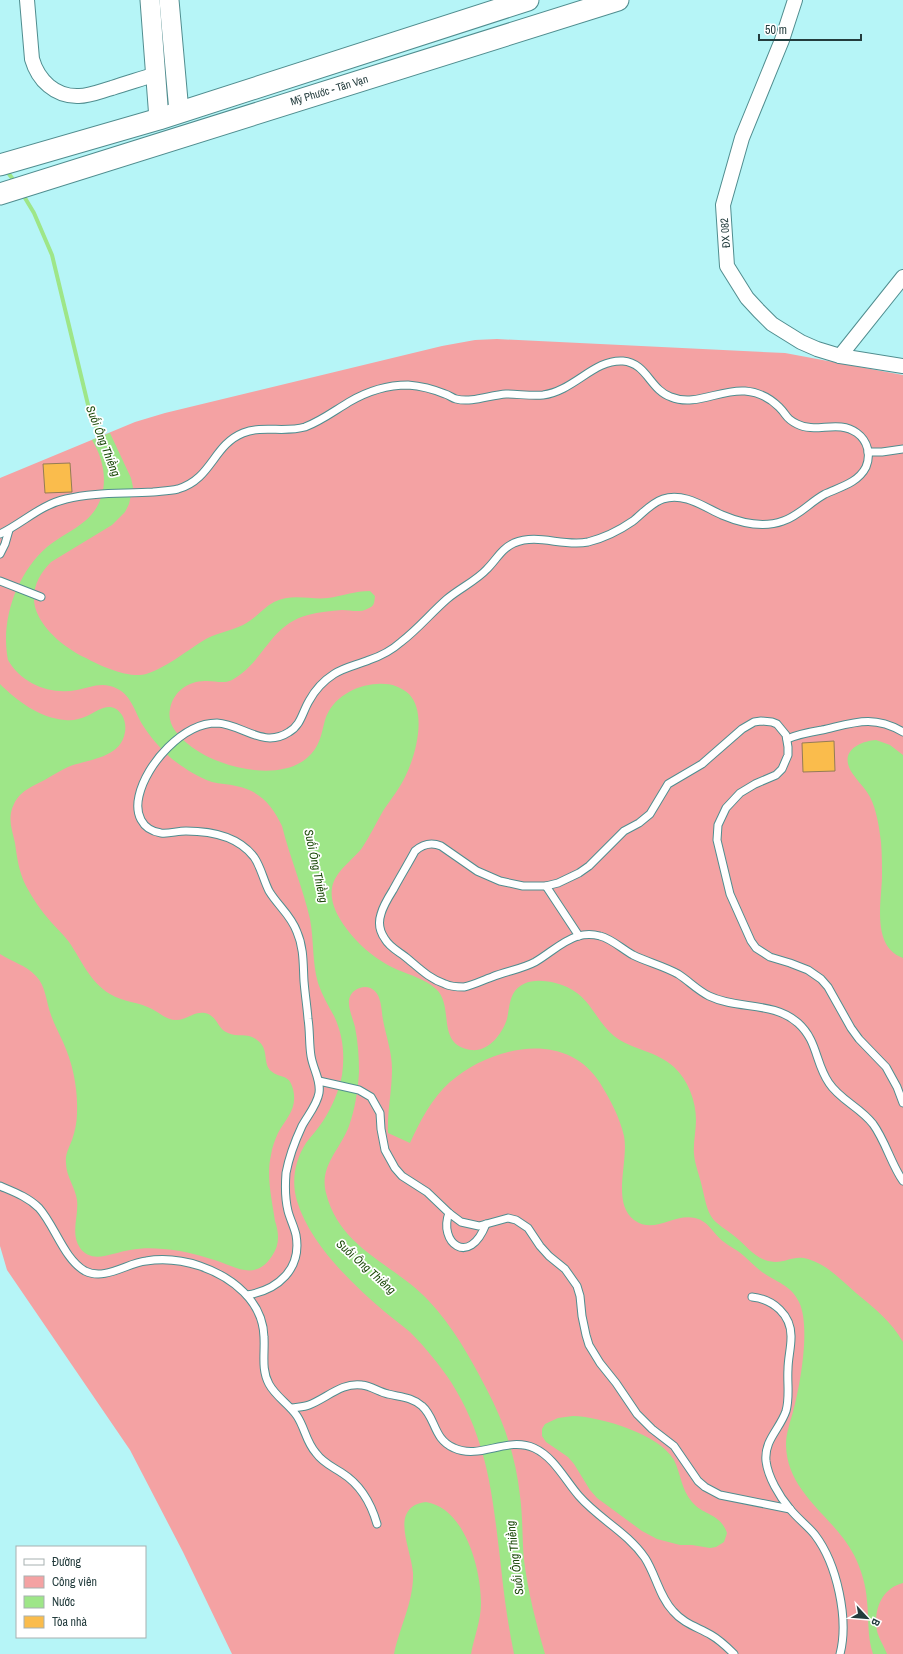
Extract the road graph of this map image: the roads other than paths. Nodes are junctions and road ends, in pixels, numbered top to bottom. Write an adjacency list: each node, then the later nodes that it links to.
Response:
1 (27, 0): 7 (street)
2 (150, 0): 7 (street)
3 (169, 0): 8 (street)
4 (528, 0): 8 (main road)
5 (618, 0): 11 (main road, Mỹ Phước - Tân Vạn)
6 (795, 0): 13 (street, ĐX 082)
7 (156, 74): 9 (street)
8 (179, 112): 9 (main road)
9 (159, 119): 10 (main road)
10 (0, 165)
11 (1, 194)
12 (903, 277): 13 (street)
13 (840, 356): 14 (street, ĐX 082)
14 (903, 366)
15 (903, 449): 16 (lane)
16 (868, 452): 17 (lane); 26 (lane)
17 (9, 530): 18 (lane); 19 (lane)
18 (0, 534)
19 (0, 554)
20 (0, 582): 21 (lane)
21 (41, 597)
22 (903, 732): 23 (lane)
23 (787, 739): 24 (lane); 27 (lane)
24 (546, 886): 25 (lane); 25 (lane)
25 (578, 936): 28 (lane)
26 (319, 1081): 30 (lane); 32 (lane)
27 (903, 1103)
28 (903, 1181)
29 (0, 1186): 32 (lane)
30 (449, 1213): 31 (lane); 31 (lane)
31 (486, 1224): 35 (lane)
32 (247, 1295): 34 (lane)
33 (752, 1297): 35 (lane)
34 (292, 1408): 36 (lane); 37 (lane)
35 (790, 1509): 38 (lane)
36 (377, 1524)
37 (734, 1654)
38 (840, 1654)

